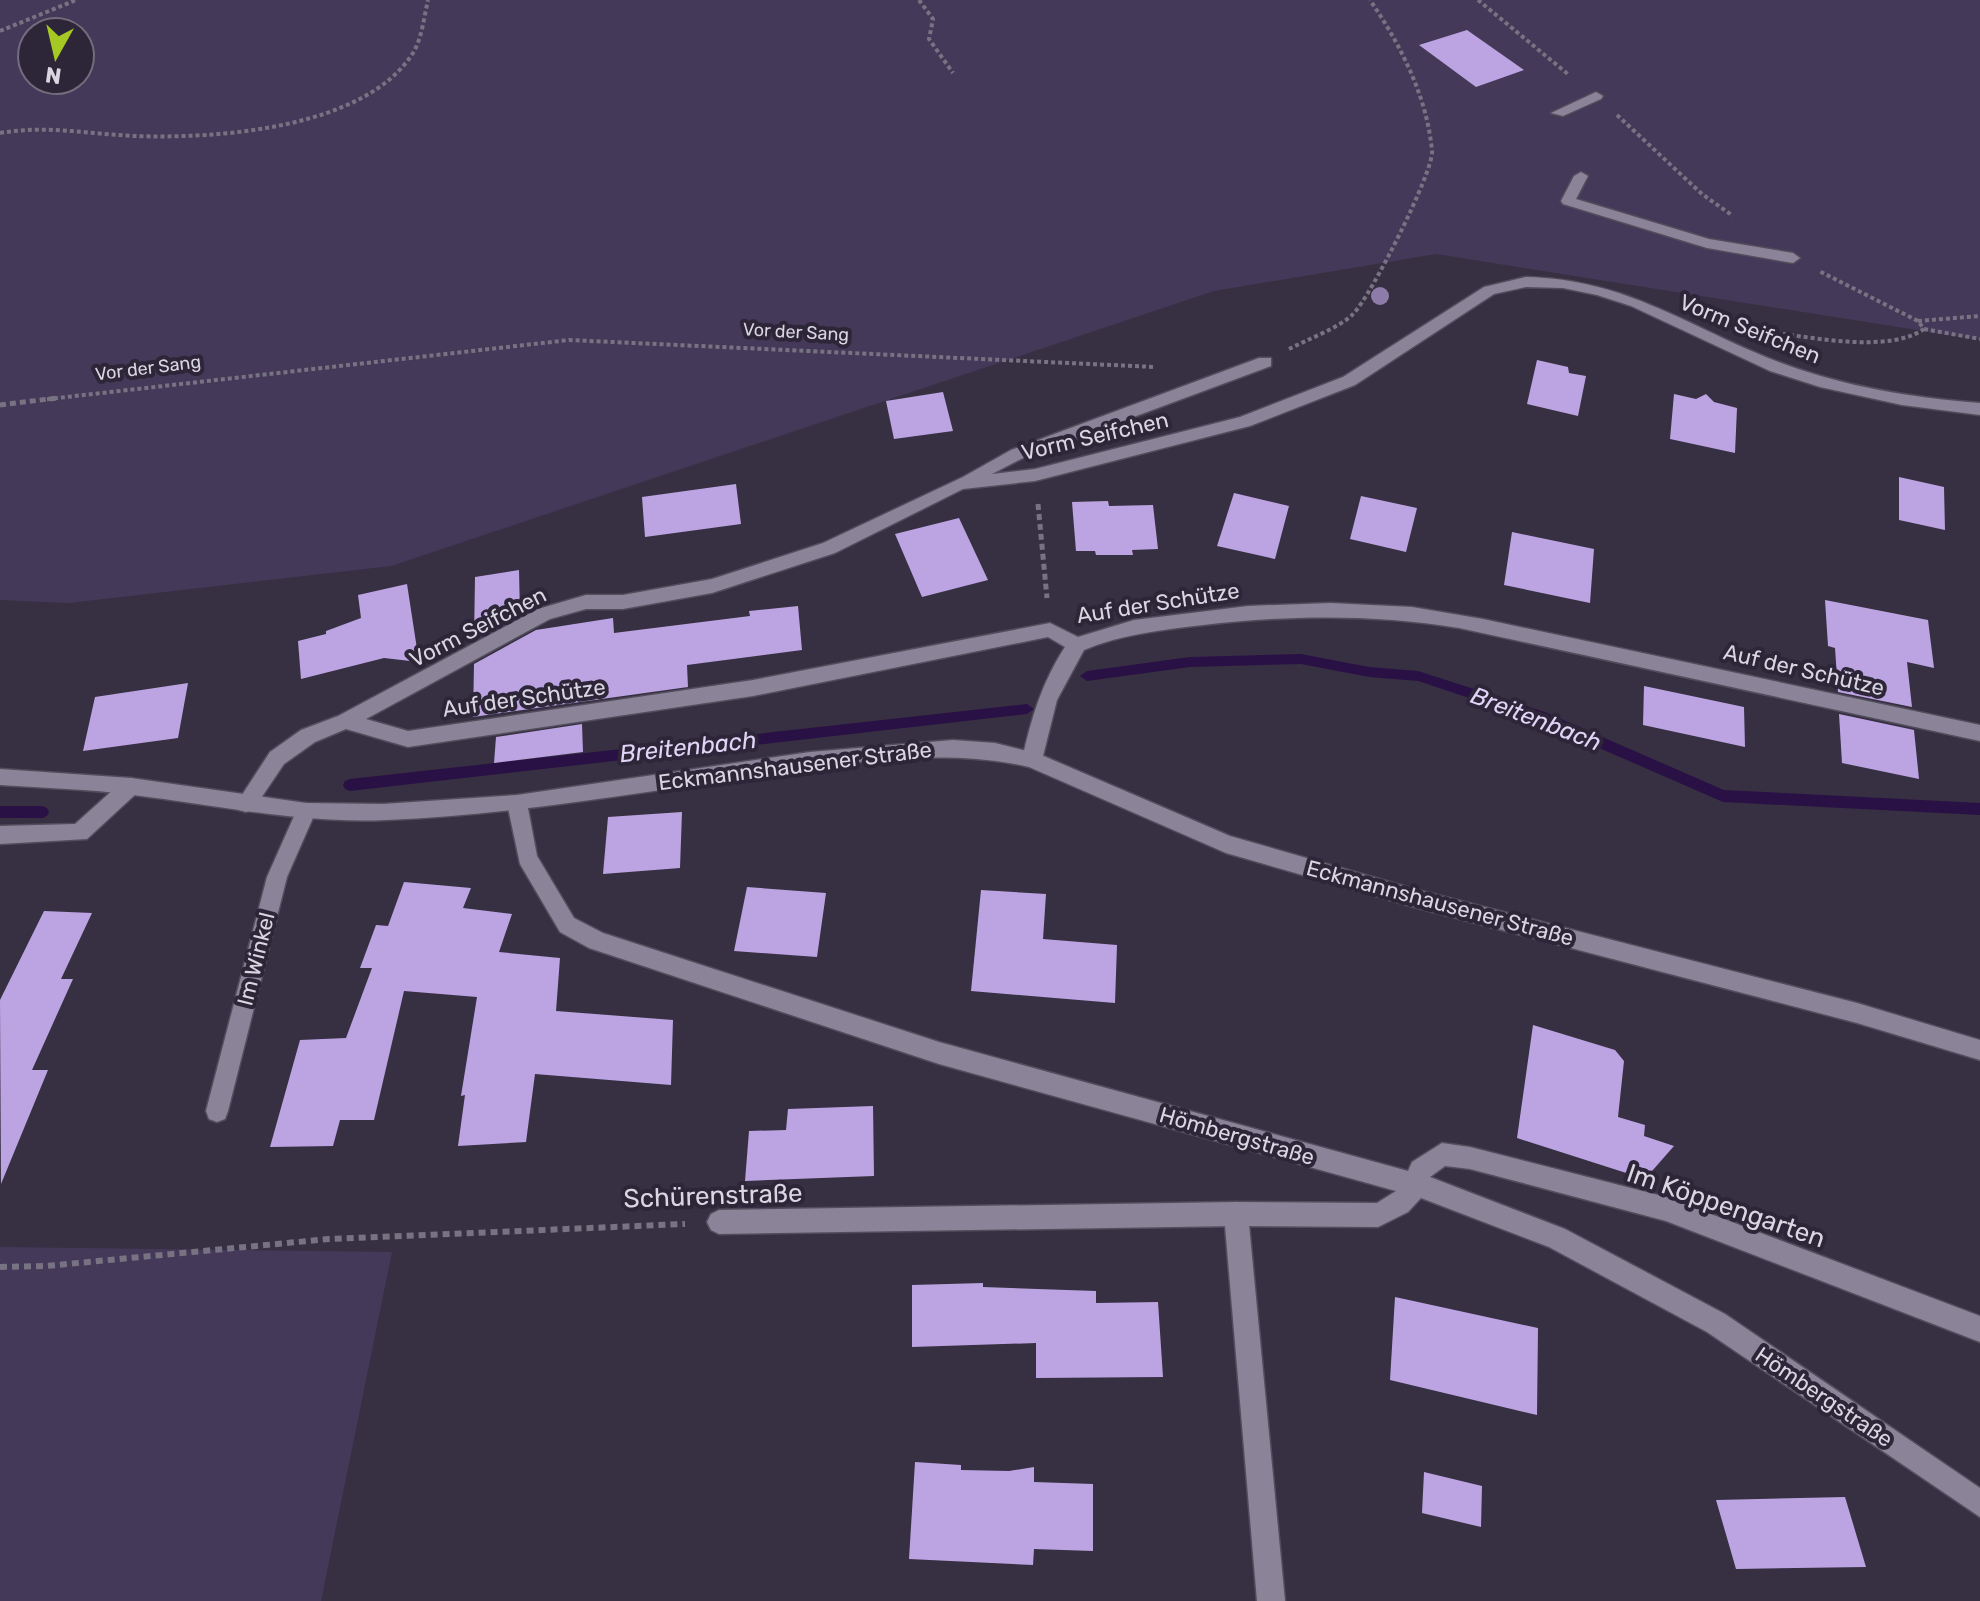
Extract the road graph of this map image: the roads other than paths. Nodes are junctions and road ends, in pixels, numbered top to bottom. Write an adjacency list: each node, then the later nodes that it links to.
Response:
1 (1596, 96): 2 (street)
2 (1558, 113)
3 (1581, 176): 4 (street)
4 (1793, 258)
5 (1265, 362): 7 (street)
6 (1980, 409): 7 (street, Vorm Seifchen)
7 (960, 483): 9 (street, Vorm Seifchen)
8 (1077, 645): 9 (street, Auf der Schütze); 10 (street, Auf der Schütze); 11 (street)
9 (345, 721): 15 (street, Vorm Seifchen)
10 (1980, 733)
11 (1032, 760): 14 (street, Eckmannshausener Straße); 18 (street, Eckmannshausener Straße)
12 (0, 777): 13 (street, Eckmannshausener Straße)
13 (131, 786): 15 (street, Eckmannshausener Straße); 17 (street)
14 (517, 803): 16 (street, Eckmannshausener Straße); 20 (street, Hömbergstraße)
15 (246, 804): 16 (street, Eckmannshausener Straße)
16 (306, 811): 19 (street, Im Winkel)
17 (0, 835)
18 (1980, 1050)
19 (217, 1111)
20 (1418, 1185): 21 (street, Schürenstraße); 23 (street, Im Köppengarten); 24 (street, Hömbergstraße)
21 (1236, 1214): 22 (street, Schürenstraße); 25 (street)
22 (719, 1222)
23 (1980, 1329)
24 (1980, 1504)
25 (1271, 1601)

